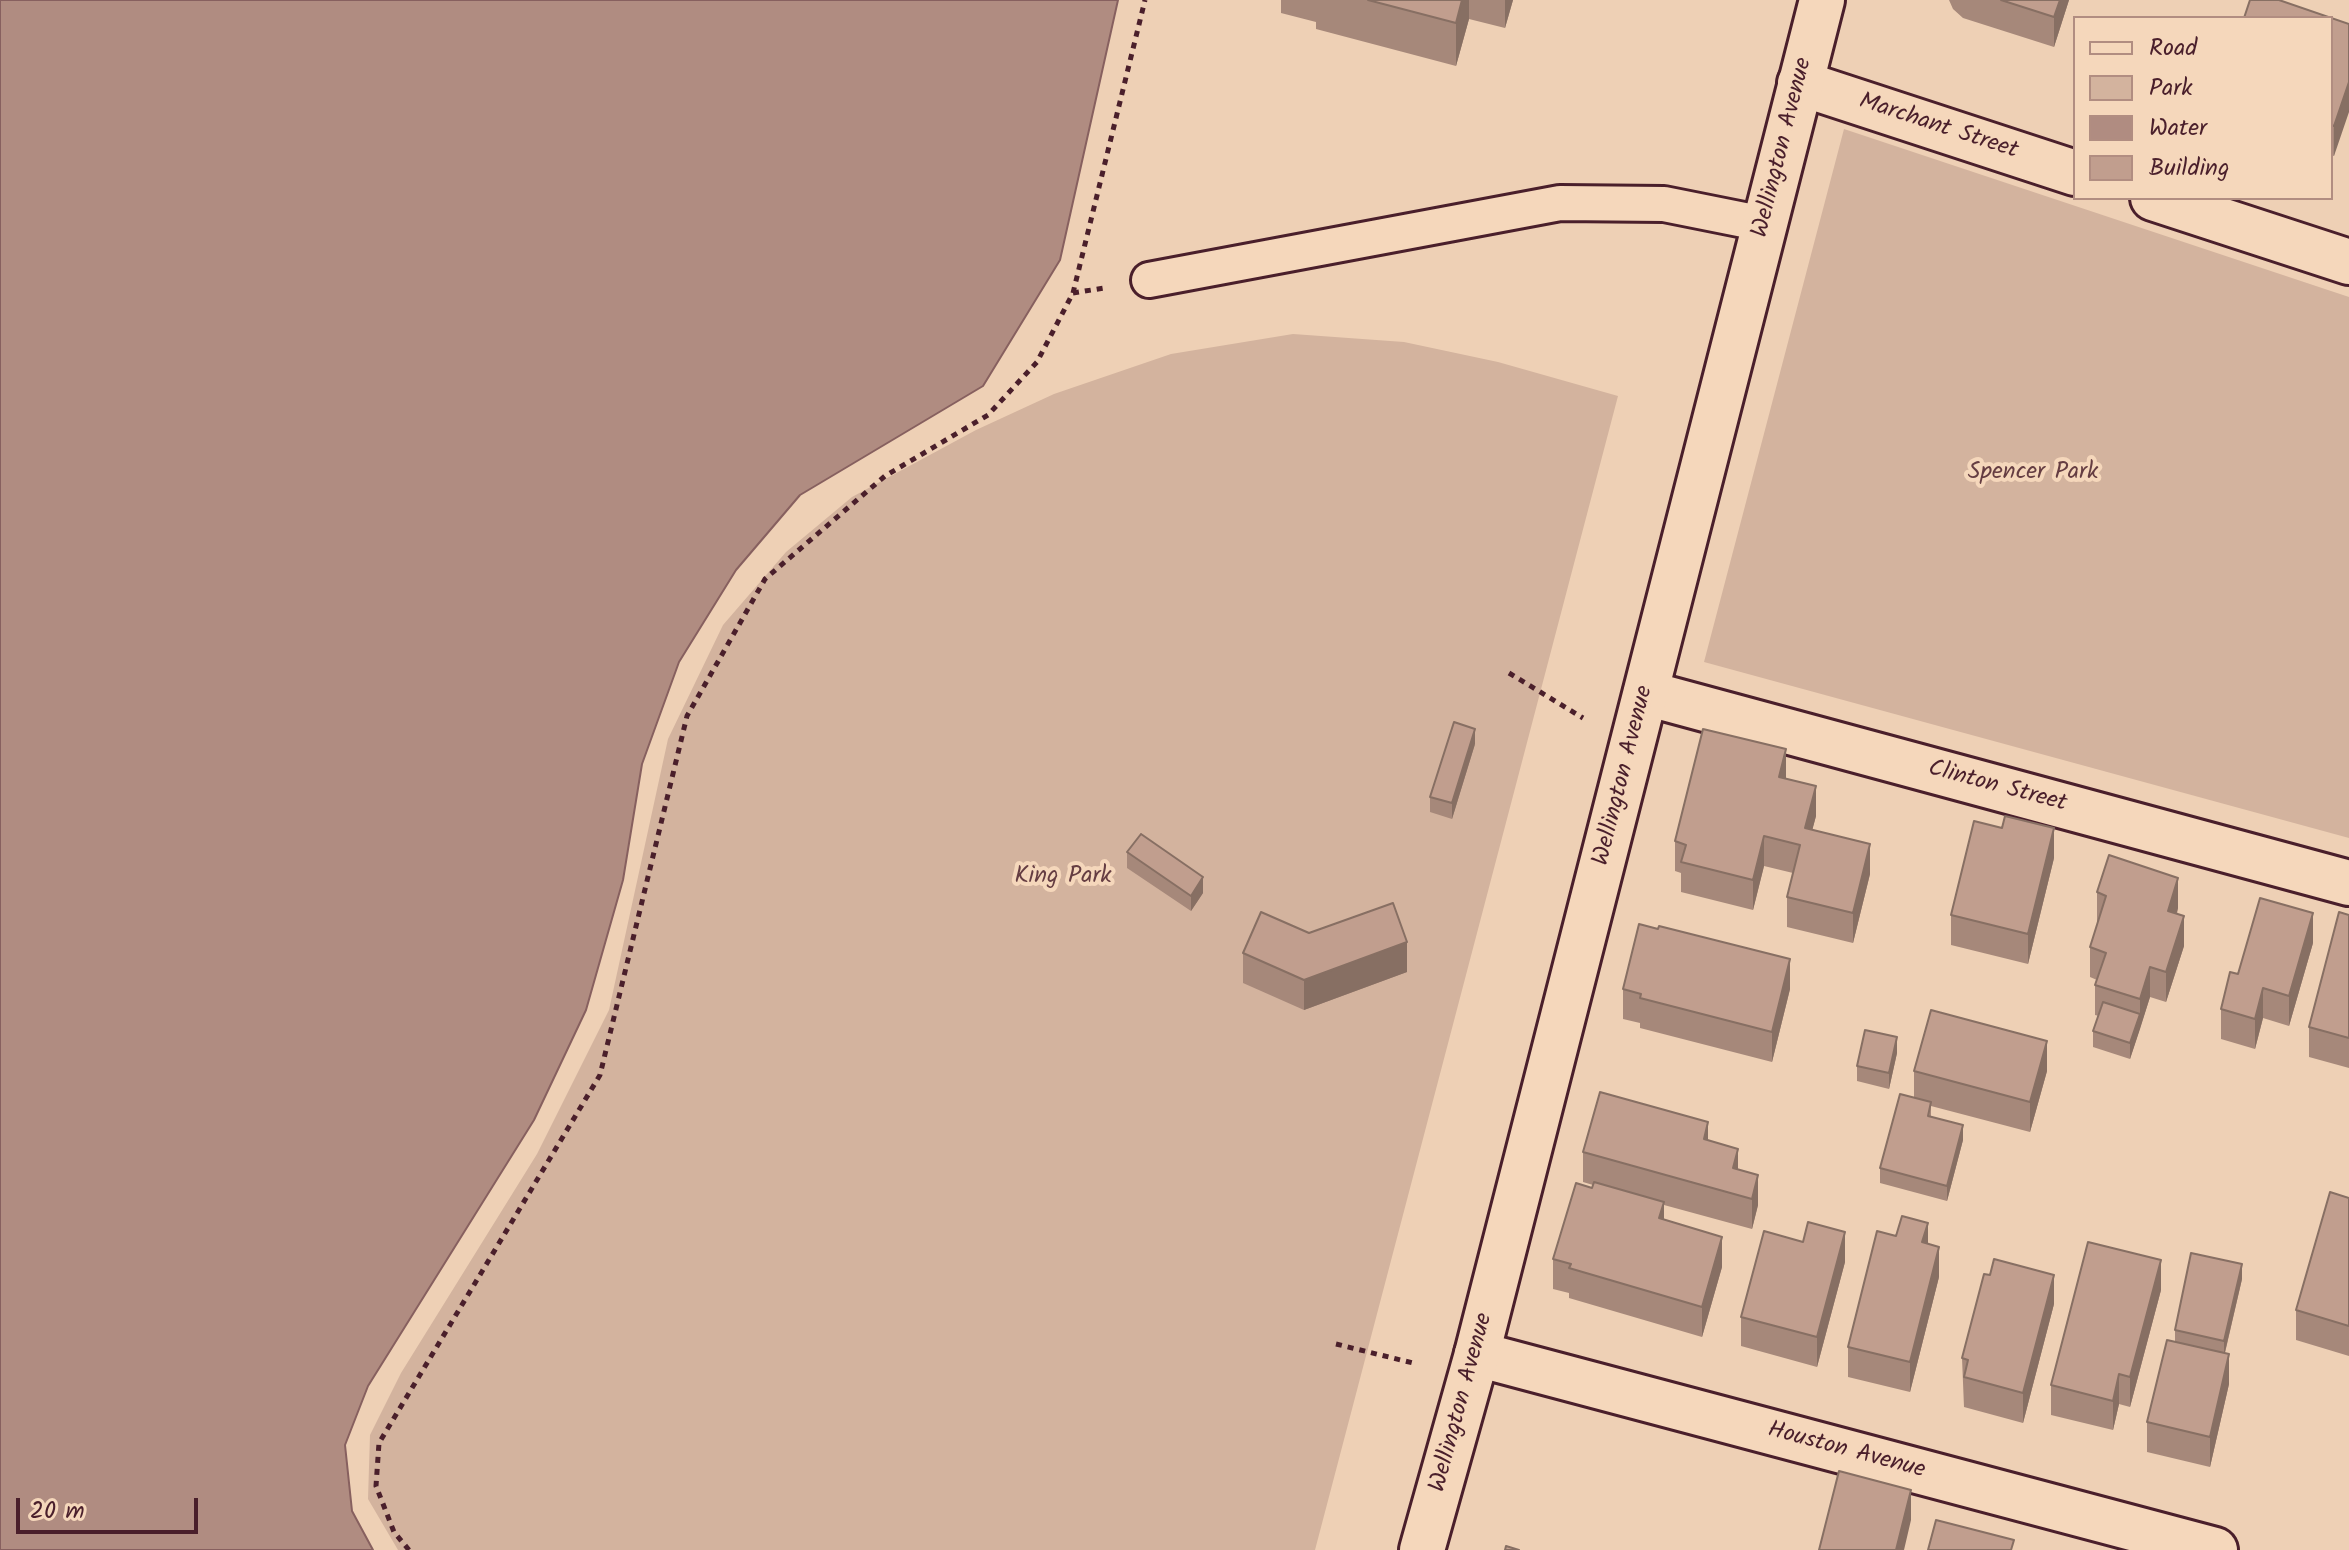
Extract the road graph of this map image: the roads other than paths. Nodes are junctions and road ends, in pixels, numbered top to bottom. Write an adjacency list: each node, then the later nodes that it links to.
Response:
1 (1822, 0): 2 (street, Wellington Avenue)
2 (1800, 83): 3 (street, Marchant Street); 5 (street, Wellington Avenue)
3 (2073, 172)
4 (2159, 200): 6 (street)
5 (1764, 224): 7 (lane); 8 (street, Wellington Avenue)
6 (2349, 262)
7 (1149, 280)
8 (1646, 693): 9 (street, Clinton Street); 10 (street, Wellington Avenue)
9 (2349, 883)
10 (1474, 1366): 11 (street, Wellington Avenue); 12 (street, Houston Avenue)
11 (1422, 1550)
12 (2215, 1550)

